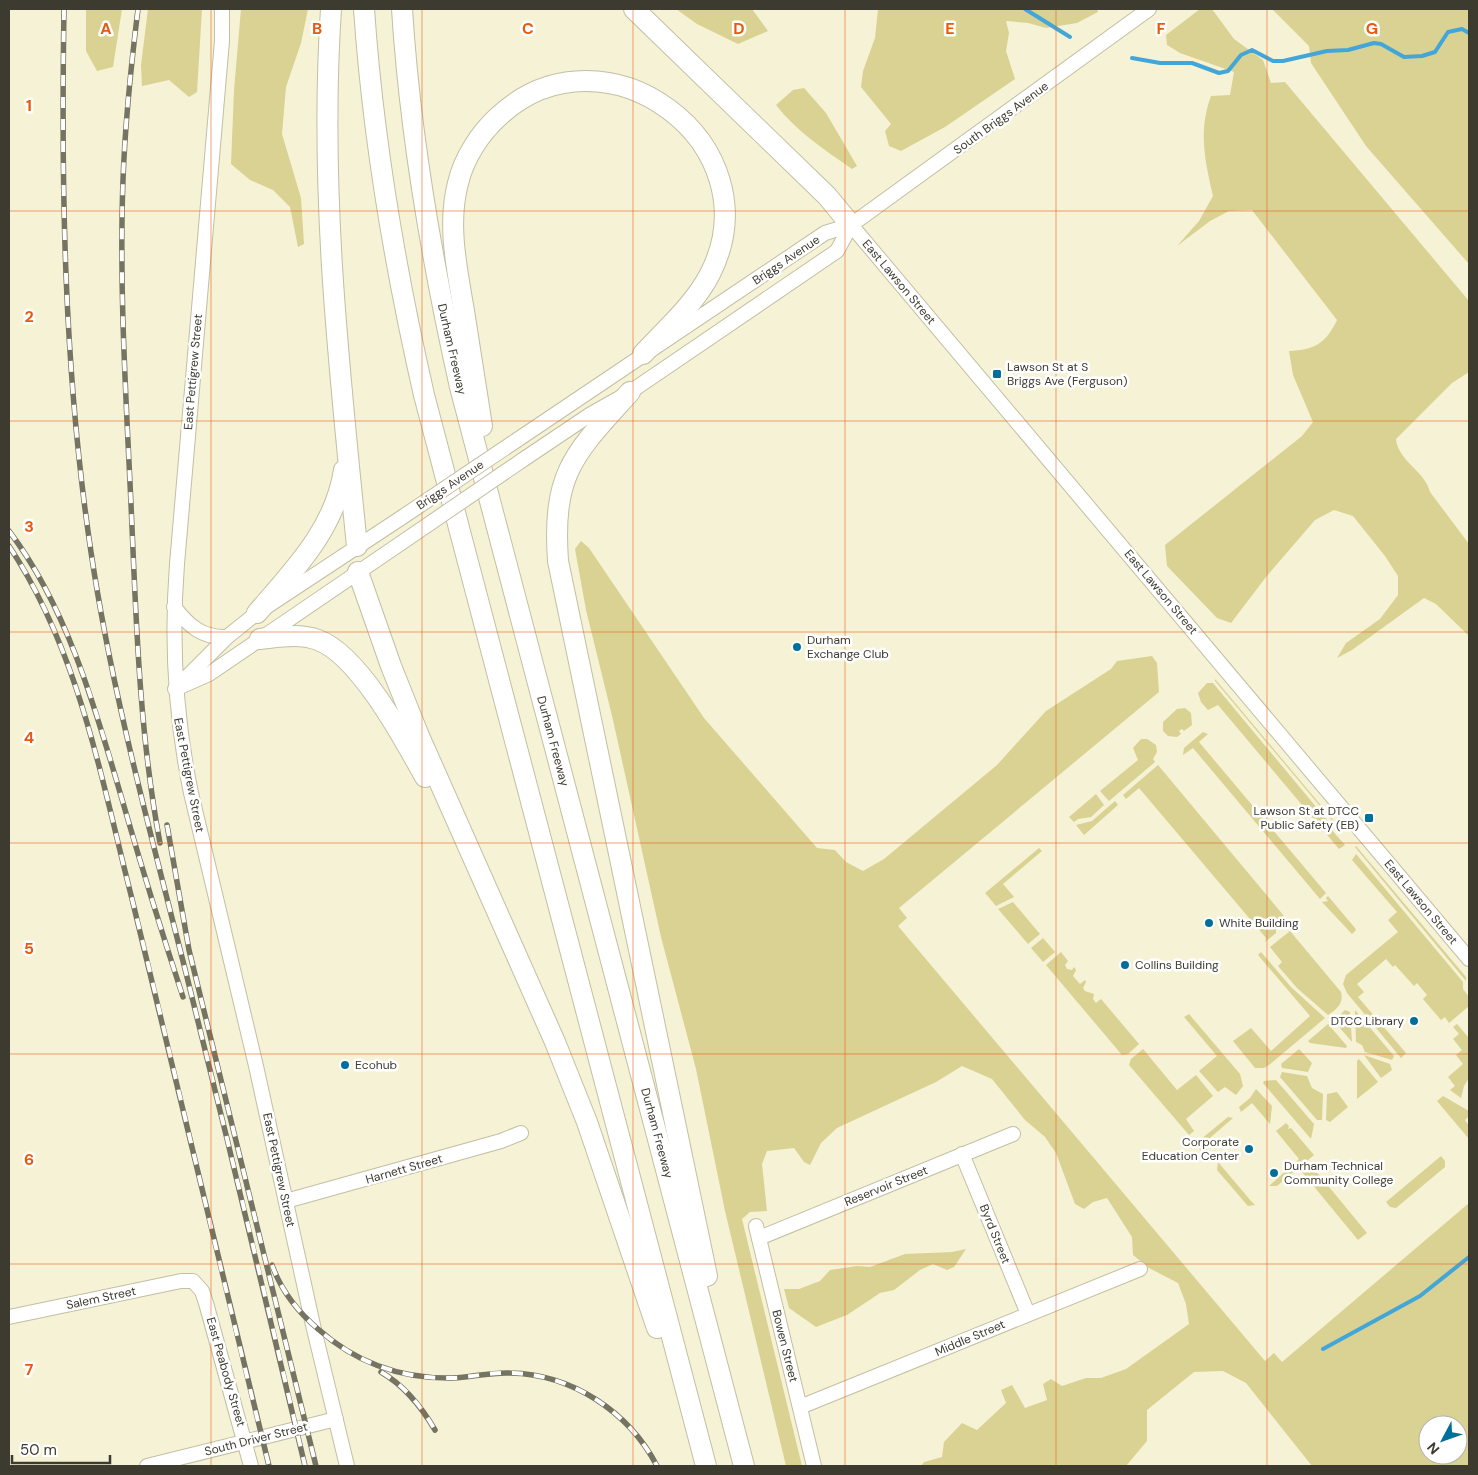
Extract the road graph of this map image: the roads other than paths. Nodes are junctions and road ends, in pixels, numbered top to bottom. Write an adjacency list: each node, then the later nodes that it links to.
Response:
1 (222, 9): 14 (street, East Pettigrew Street)
2 (332, 9): 10 (highway)
3 (364, 9): 33 (highway)
4 (402, 9): 11 (highway, Durham Freeway)
5 (634, 9): 7 (highway)
6 (1149, 9): 7 (street, South Briggs Avenue)
7 (851, 225): 8 (street, Briggs Avenue); 9 (street, Briggs Avenue); 20 (street, East Lawson Street)
8 (643, 354): 11 (highway); 12 (street, Briggs Avenue, bridge)
9 (630, 392): 13 (street, Briggs Avenue, bridge); 37 (highway)
10 (348, 446): 12 (highway); 15 (highway)
11 (501, 544): 37 (highway, Durham Freeway)
12 (357, 546): 13 (street); 15 (street, Briggs Avenue)
13 (358, 572): 17 (street, Briggs Avenue); 19 (highway)
14 (174, 608): 16 (street); 18 (street, East Pettigrew Street)
15 (257, 613): 16 (street, Briggs Avenue)
16 (227, 637): 18 (street, Briggs Avenue)
17 (260, 639): 18 (street, Briggs Avenue); 19 (highway)
18 (175, 689): 24 (street, East Pettigrew Street)
19 (493, 900): 33 (highway)
20 (1469, 959)
21 (521, 1133): 24 (street, Harnett Street)
22 (1012, 1134): 23 (street, Reservoir Street)
23 (962, 1154): 25 (street, Reservoir Street); 28 (street, Byrd Street)
24 (286, 1201): 31 (street, East Pettigrew Street)
25 (757, 1232): 30 (street, Bowen Street)
26 (1140, 1269): 28 (street, Middle Street)
27 (193, 1281): 29 (street, Salem Street); 32 (street, East Peabody Street)
28 (1028, 1314): 30 (street, Middle Street)
29 (9, 1317)
30 (800, 1407): 38 (street, Bowen Street)
31 (336, 1420): 32 (street, South Driver Street); 36 (street, East Pettigrew Street)
32 (246, 1442): 34 (street, South Driver Street); 35 (street, East Peabody Street)
33 (704, 1459)
34 (147, 1466)
35 (251, 1466)
36 (347, 1466)
37 (745, 1466)
38 (814, 1466)

